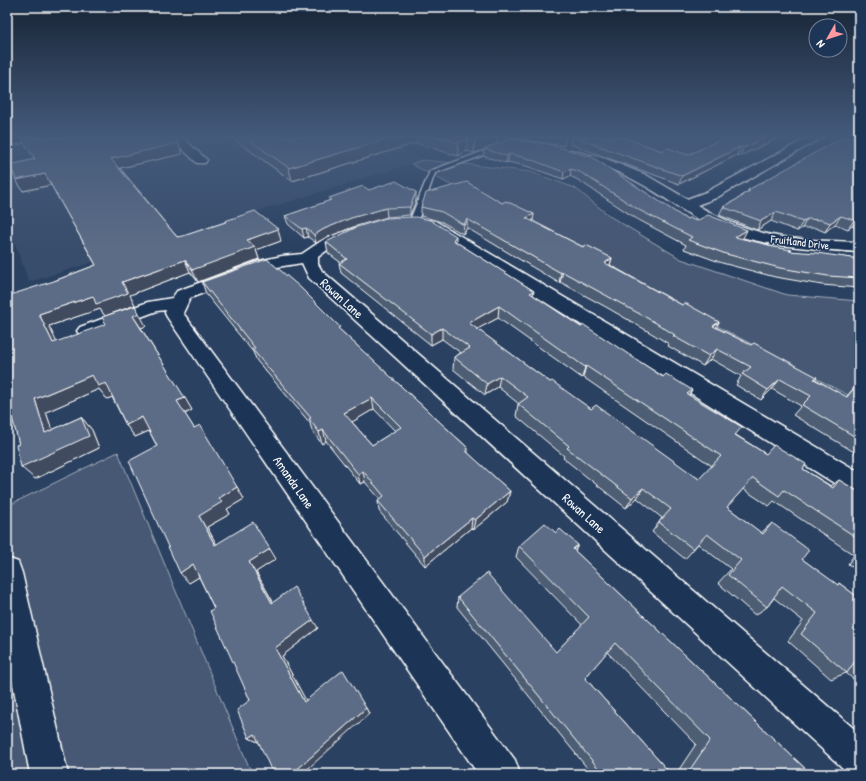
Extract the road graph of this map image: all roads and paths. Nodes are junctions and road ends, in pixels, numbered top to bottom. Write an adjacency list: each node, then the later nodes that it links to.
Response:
1 (431, 173): 6 (lane)
2 (630, 173): 4 (street, Fruitland Drive)
3 (751, 173): 4 (street)
4 (685, 204): 8 (street, Fruitland Drive)
5 (394, 220): 6 (street)
6 (414, 220): 12 (street)
7 (373, 226): 9 (street)
8 (859, 248)
9 (306, 258): 10 (street); 14 (street, Rowan Lane)
10 (179, 303): 11 (street); 16 (street, Amanda Lane)
11 (87, 331)
12 (859, 484)
13 (7, 573): 15 (street)
14 (859, 758)
15 (49, 774)
16 (501, 774)

